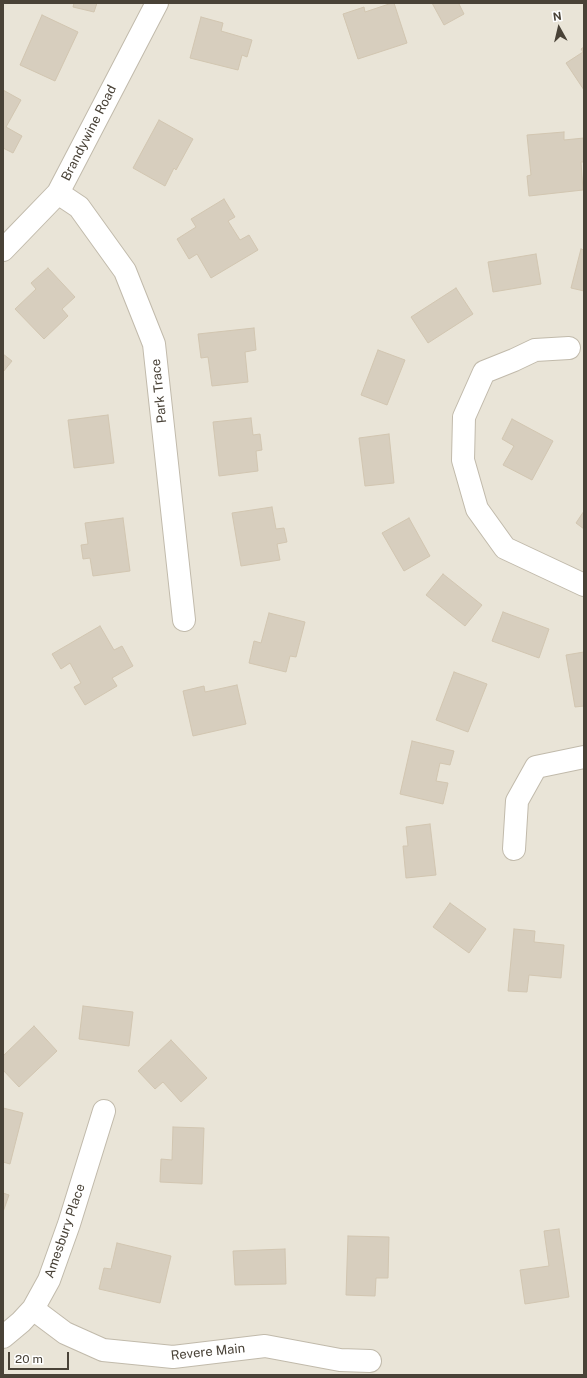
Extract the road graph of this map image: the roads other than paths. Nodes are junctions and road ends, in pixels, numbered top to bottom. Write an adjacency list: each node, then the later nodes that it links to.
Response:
1 (157, 3): 2 (street, Brandywine Road)
2 (58, 193): 3 (street, Brandywine Road); 6 (street, Park Trace)
3 (3, 250)
4 (569, 348): 5 (street)
5 (584, 585)
6 (184, 620)
7 (584, 757): 8 (street)
8 (514, 849)
9 (104, 1111): 10 (street, Amesbury Place)
10 (33, 1309): 11 (street, Amesbury Place); 12 (street, Revere Main)
11 (3, 1337)
12 (370, 1361)

